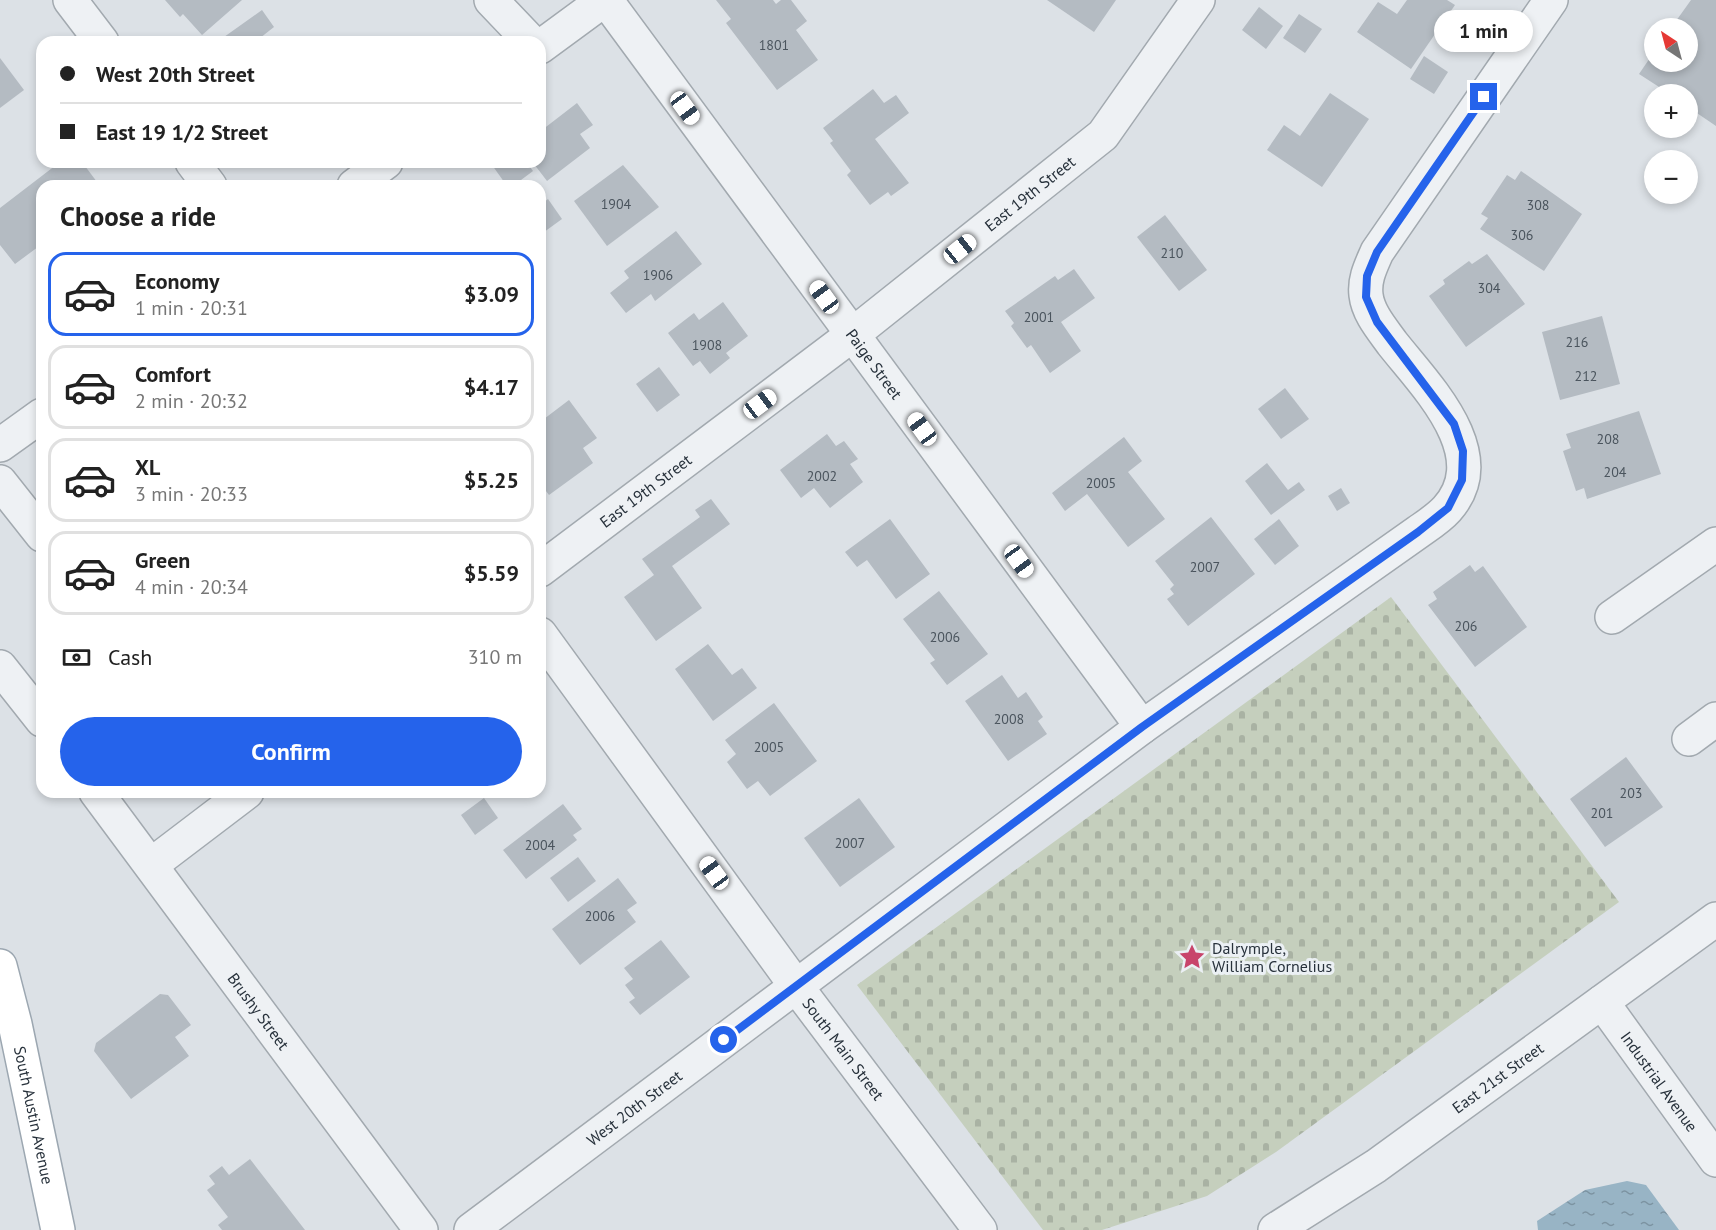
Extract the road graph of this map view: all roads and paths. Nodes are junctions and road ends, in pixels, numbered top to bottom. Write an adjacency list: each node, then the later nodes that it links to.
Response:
1 (70, 0): 6 (street)
2 (492, 0): 7 (street)
3 (605, 0): 8 (street); 11 (street, Paige Street)
4 (1198, 0): 11 (street, East 19th Street)
5 (1551, 0): 23 (street, West 20th Street)
6 (97, 36)
7 (525, 36)
8 (546, 44)
9 (378, 168): 10 (street)
10 (362, 180)
11 (852, 335): 17 (street, East 19th Street); 23 (street, Paige Street)
12 (36, 419): 13 (street)
13 (0, 446)
14 (0, 482): 15 (street)
15 (36, 527)
16 (1716, 544): 18 (street)
17 (546, 565)
18 (1612, 617)
19 (546, 642): 30 (street, South Main Street)
20 (0, 667): 21 (street)
21 (32, 686)
22 (1716, 719): 24 (street)
23 (1142, 727): 30 (street, West 20th Street)
24 (1689, 739)
25 (101, 798): 27 (street, Brushy Street)
26 (238, 798): 27 (street)
27 (151, 865): 35 (street, Brushy Street)
28 (1716, 919): 31 (street, East 21st Street)
29 (0, 966): 32 (main road, South Austin Avenue)
30 (796, 986): 36 (street, West 20th Street); 37 (street, South Main Street)
31 (1602, 1002): 33 (street, Industrial Avenue); 38 (street, East 21st Street)
32 (8, 1026): 34 (main road, South Austin Avenue)
33 (1716, 1160)
34 (58, 1230)
35 (422, 1230)
36 (471, 1230)
37 (980, 1230)
38 (1275, 1230)

